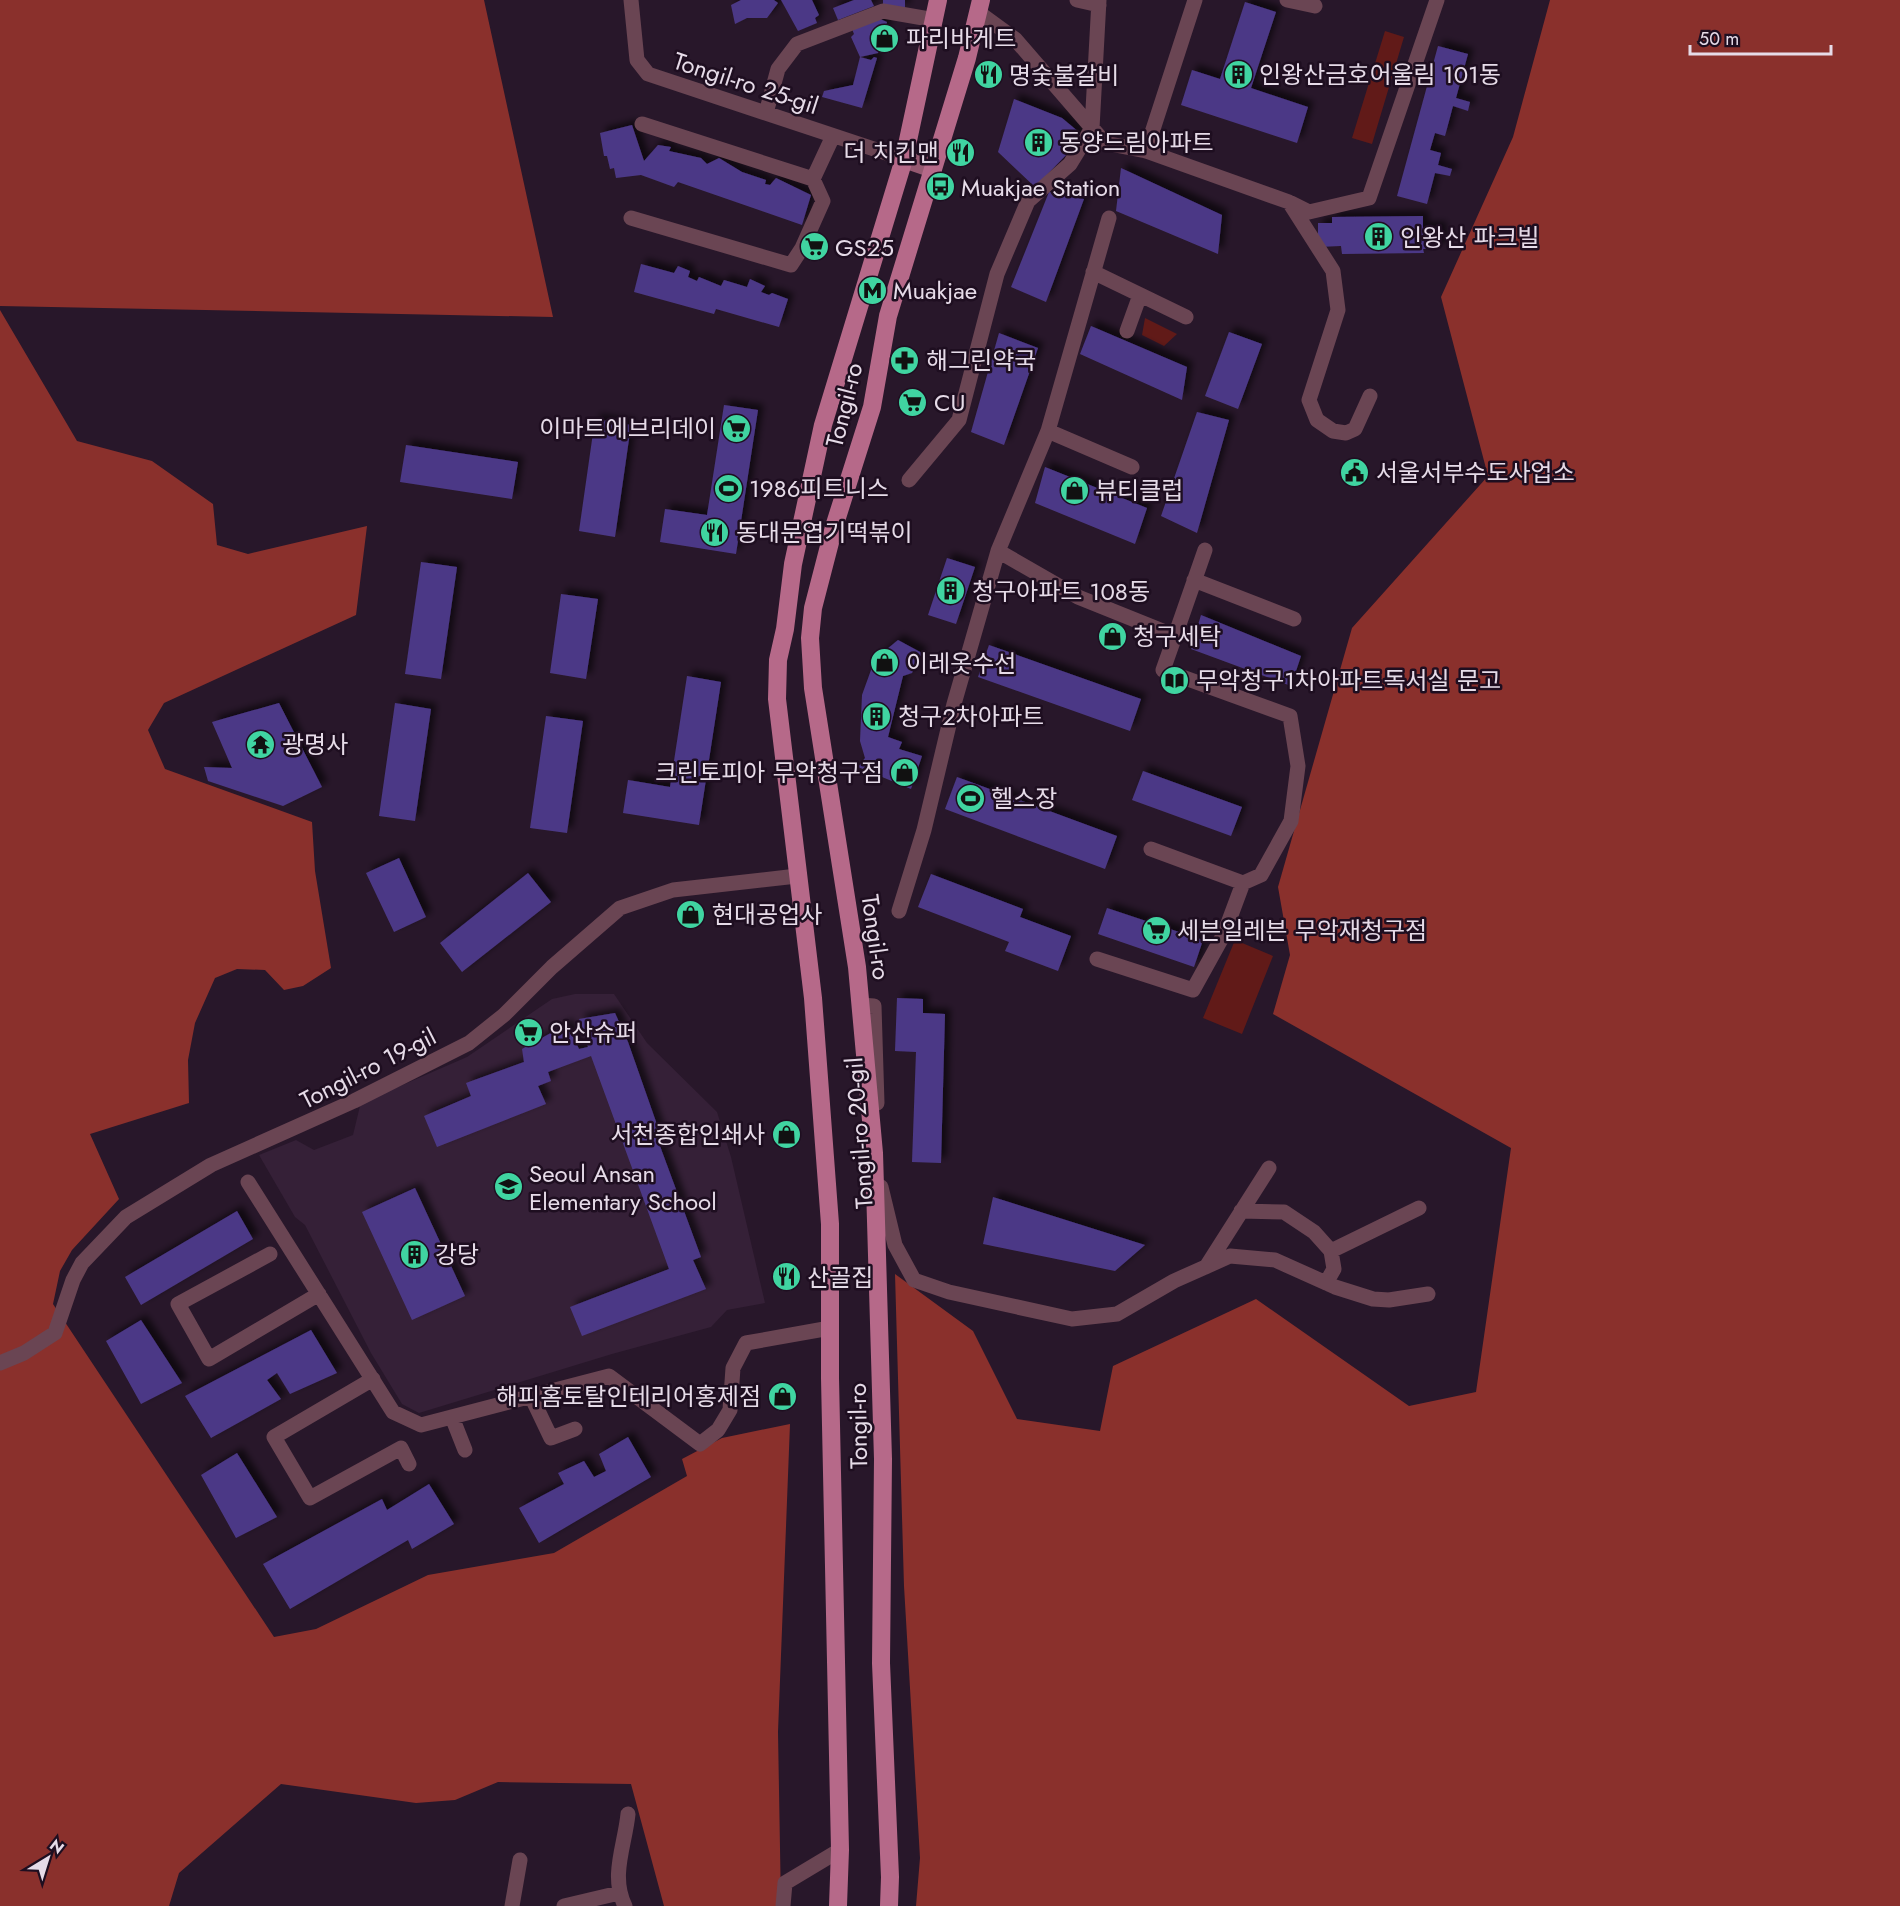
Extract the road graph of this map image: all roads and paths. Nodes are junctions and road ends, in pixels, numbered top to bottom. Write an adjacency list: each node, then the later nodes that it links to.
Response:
1 (631, 0): 11 (street, Tongil-ro 25-gil)
2 (938, 0): 10 (main road, Tongil-ro)
3 (1077, 0): 7 (street)
4 (1195, 0): 15 (street)
5 (1287, 0): 9 (street)
6 (1437, 0): 19 (street)
7 (1099, 3): 13 (street)
8 (980, 6): 13 (street); 17 (main road, Tongil-ro)
9 (1315, 6)
10 (935, 20): 11 (street); 16 (main road, Tongil-ro)
11 (766, 113): 14 (street, Tongil-ro 25-gil)
12 (642, 124): 18 (street)
13 (1092, 128): 15 (street); 29 (street)
14 (833, 136): 16 (street, Tongil-ro 25-gil); 18 (street)
15 (1146, 152): 19 (street)
16 (904, 159): 17 (main road); 34 (main road, Tongil-ro)
17 (933, 169): 36 (main road, Tongil-ro)
18 (813, 179): 20 (street)
19 (1290, 202): 26 (street)
20 (631, 218)
21 (1108, 218): 22 (street)
22 (1093, 272): 23 (street); 27 (street)
23 (1140, 295): 24 (street); 25 (street)
24 (1186, 317)
25 (1128, 331)
26 (1370, 396)
27 (1048, 431): 28 (street); 31 (street)
28 (1132, 467)
29 (909, 480)
30 (1205, 549): 32 (street)
31 (998, 551): 35 (street); 40 (street)
32 (1194, 580): 33 (street); 35 (street)
33 (1294, 619)
34 (785, 629): 36 (main road); 38 (main road, Tongil-ro)
35 (1175, 636): 39 (street)
36 (810, 638): 42 (main road, Tongil-ro)
37 (1151, 849): 39 (street)
38 (797, 876): 53 (main road, Tongil-ro); 54 (street, Tongil-ro 19-gil)
39 (1243, 883): 41 (street)
40 (899, 911)
41 (1097, 959)
42 (860, 1005): 49 (street, Tongil-ro 20-gil); 69 (main road, Tongil-ro)
43 (1269, 1168): 46 (street)
44 (248, 1182): 51 (street)
45 (1419, 1208): 47 (street)
46 (1241, 1211): 47 (street); 49 (street)
47 (1331, 1251): 50 (street)
48 (270, 1254): 51 (street)
49 (1206, 1267): 50 (street, Tongil-ro 20-gil)
50 (1326, 1283): 52 (street, Tongil-ro 20-gil)
51 (319, 1294): 55 (street)
52 (1428, 1294)
53 (830, 1328): 56 (street); 62 (main road, Tongil-ro)
54 (0, 1363)
55 (373, 1379): 57 (street); 60 (street)
56 (531, 1396): 57 (street); 58 (street)
57 (452, 1417): 59 (street)
58 (575, 1429)
59 (465, 1450)
60 (409, 1464)
61 (628, 1814): 64 (street)
62 (840, 1850): 67 (street); 68 (main road, Tongil-ro)
63 (520, 1860): 65 (street)
64 (622, 1900): 66 (street)
65 (512, 1906)
66 (564, 1906)
67 (783, 1906)
68 (838, 1906)
69 (889, 1906)

